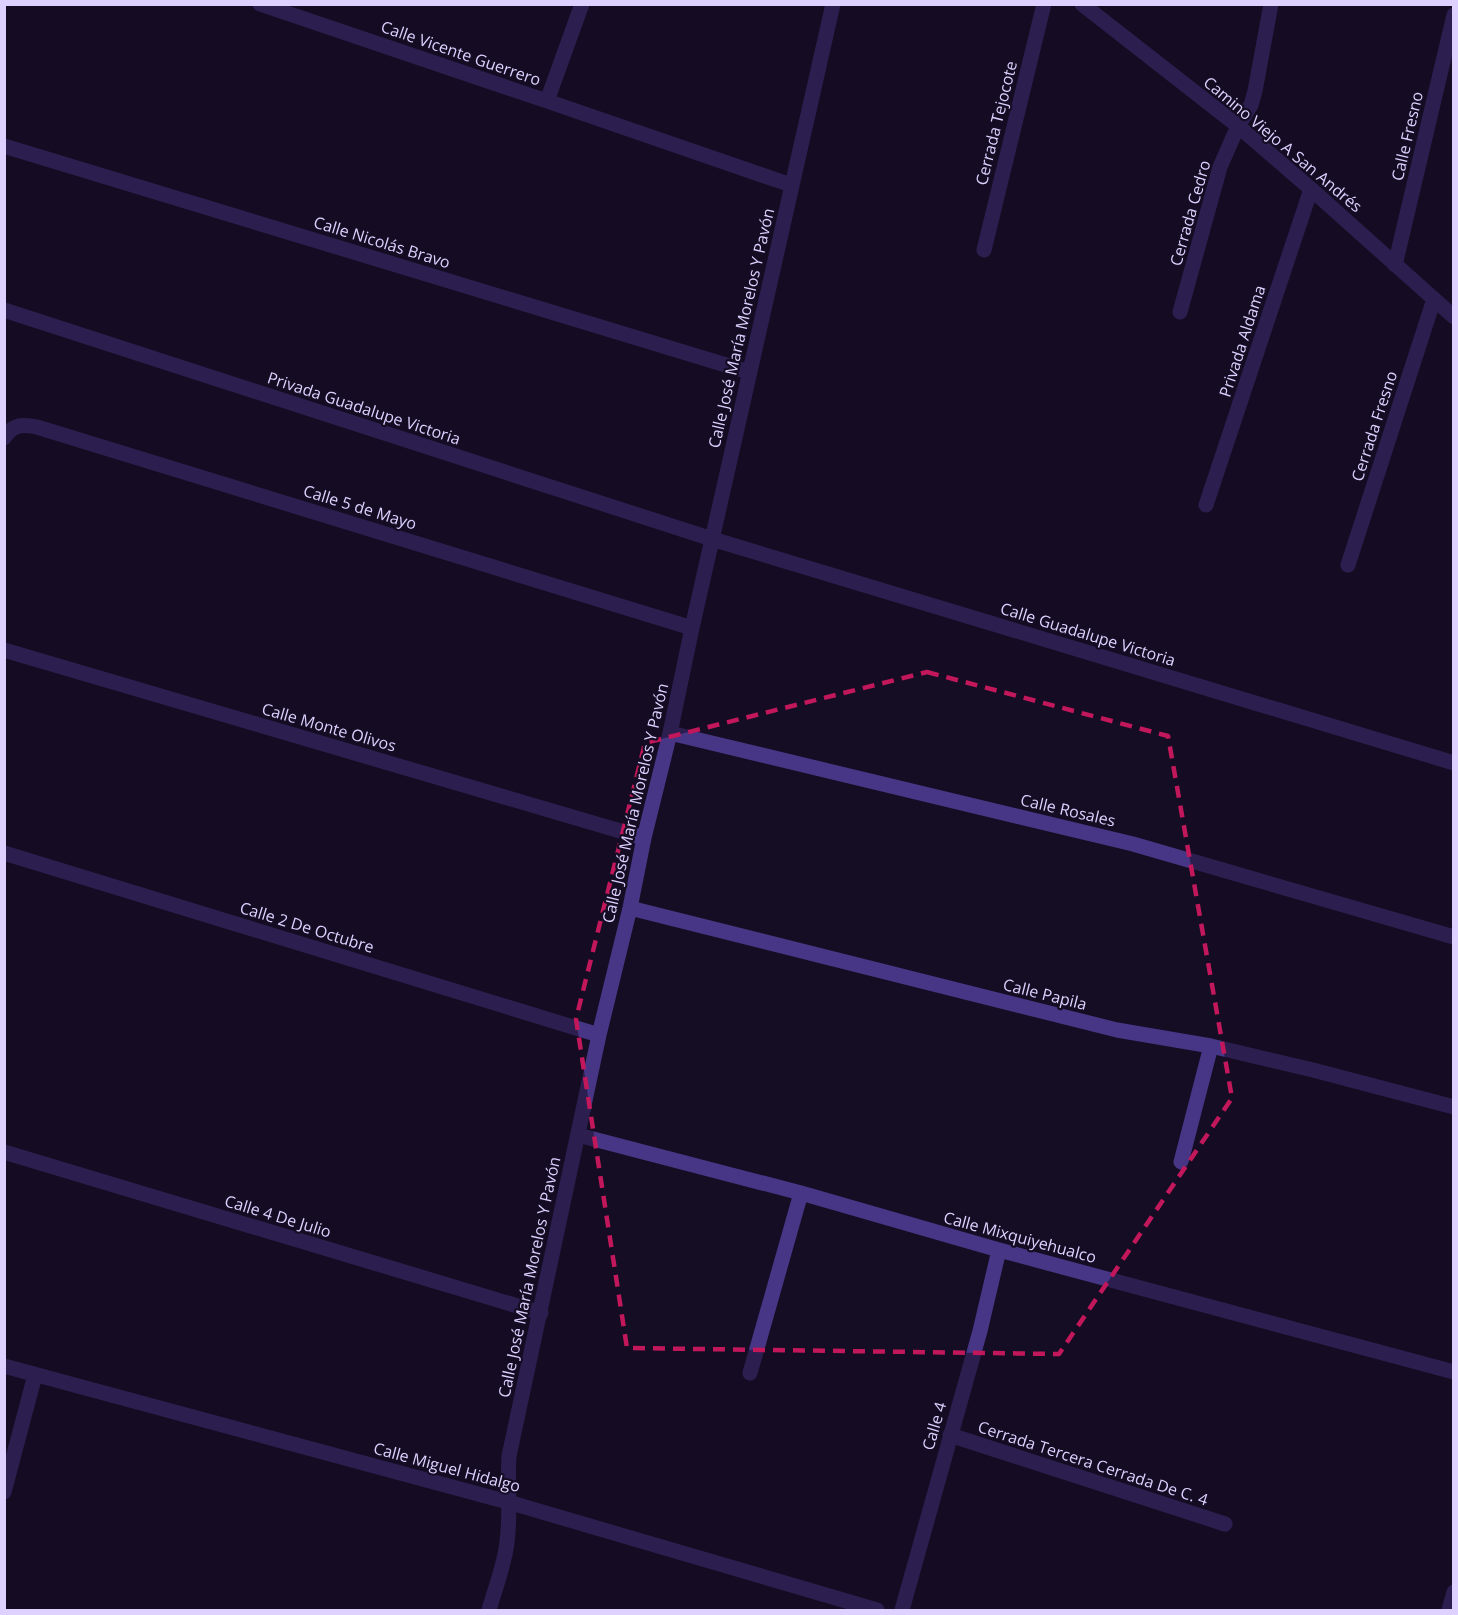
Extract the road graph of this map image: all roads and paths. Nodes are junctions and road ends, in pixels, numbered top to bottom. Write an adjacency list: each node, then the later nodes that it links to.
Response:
1 (260, 4): 8 (street, Calle Vicente Guerrero)
2 (582, 4): 8 (street, Calle Vicente Guerrero)
3 (833, 4): 11 (street, Calle José María Morelos Y Pavón)
4 (1044, 4): 13 (street, Cerrada Tejocote)
5 (1271, 4): 9 (street, Cerrada Cedro)
6 (1083, 5): 9 (street, Camino Viejo A San Andrés)
7 (1454, 15): 14 (street, Calle Fresno)
8 (547, 100): 11 (street, Calle Vicente Guerrero)
9 (1238, 126): 12 (street, Camino Viejo A San Andrés); 17 (street, Cerrada Cedro)
10 (4, 146): 19 (street, Calle Nicolás Bravo)
11 (791, 185): 19 (street, Calle José María Morelos Y Pavón)
12 (1311, 189): 14 (street, Camino Viejo A San Andrés); 21 (street, Privada Aldama)
13 (984, 250)
14 (1395, 264): 15 (street, Camino Viejo A San Andrés)
15 (1434, 299): 18 (street, Camino Viejo A San Andrés); 23 (street, Cerrada Fresno)
16 (4, 310): 22 (street, Privada Guadalupe Victoria)
17 (1180, 312)
18 (1454, 317)
19 (749, 372): 22 (street, Calle José María Morelos Y Pavón)
20 (4, 438): 24 (street, Calle 5 de Mayo)
21 (1206, 505)
22 (712, 539): 24 (street, Calle José María Morelos Y Pavón); 27 (street, Calle Guadalupe Victoria)
23 (1348, 565)
24 (692, 628): 26 (street, Calle José María Morelos Y Pavón)
25 (4, 650): 28 (street, Calle Monte Olivos)
26 (670, 734): 28 (street, Calle José María Morelos Y Pavón); 31 (street, Calle Rosales)
27 (1454, 763)
28 (644, 838): 30 (street, Calle José María Morelos Y Pavón)
29 (4, 853): 32 (street, Calle 2 De Octubre)
30 (630, 909): 32 (street, Calle José María Morelos Y Pavón); 33 (street, Calle Papila)
31 (1454, 937)
32 (599, 1035): 35 (street, Calle José María Morelos Y Pavón)
33 (1211, 1046): 34 (street, Calle Papila); 37 (street)
34 (1454, 1107)
35 (578, 1135): 38 (street, Calle Mixquiyehualco); 40 (street, Calle José María Morelos Y Pavón)
36 (4, 1152): 40 (street, Calle 4 De Julio)
37 (1181, 1162)
38 (801, 1193): 39 (street, Calle Mixquiyehualco); 43 (street)
39 (999, 1250): 42 (street, Calle Mixquiyehualco); 45 (street, Calle 4)
40 (541, 1313): 47 (street, Calle José María Morelos Y Pavón)
41 (4, 1366): 44 (street, Calle Miguel Hidalgo)
42 (1454, 1372)
43 (750, 1373)
44 (35, 1375): 46 (street); 47 (street, Calle Miguel Hidalgo)
45 (950, 1435): 48 (street, Cerrada Tercera Cerrada De C. 4); 52 (street, Calle 4)
46 (4, 1492)
47 (508, 1502): 50 (street, Calle José María Morelos Y Pavón); 51 (street, Calle Miguel Hidalgo)
48 (1225, 1524)
49 (1454, 1592): 53 (street)
50 (489, 1611)
51 (877, 1611)
52 (902, 1611)
53 (1449, 1611)

